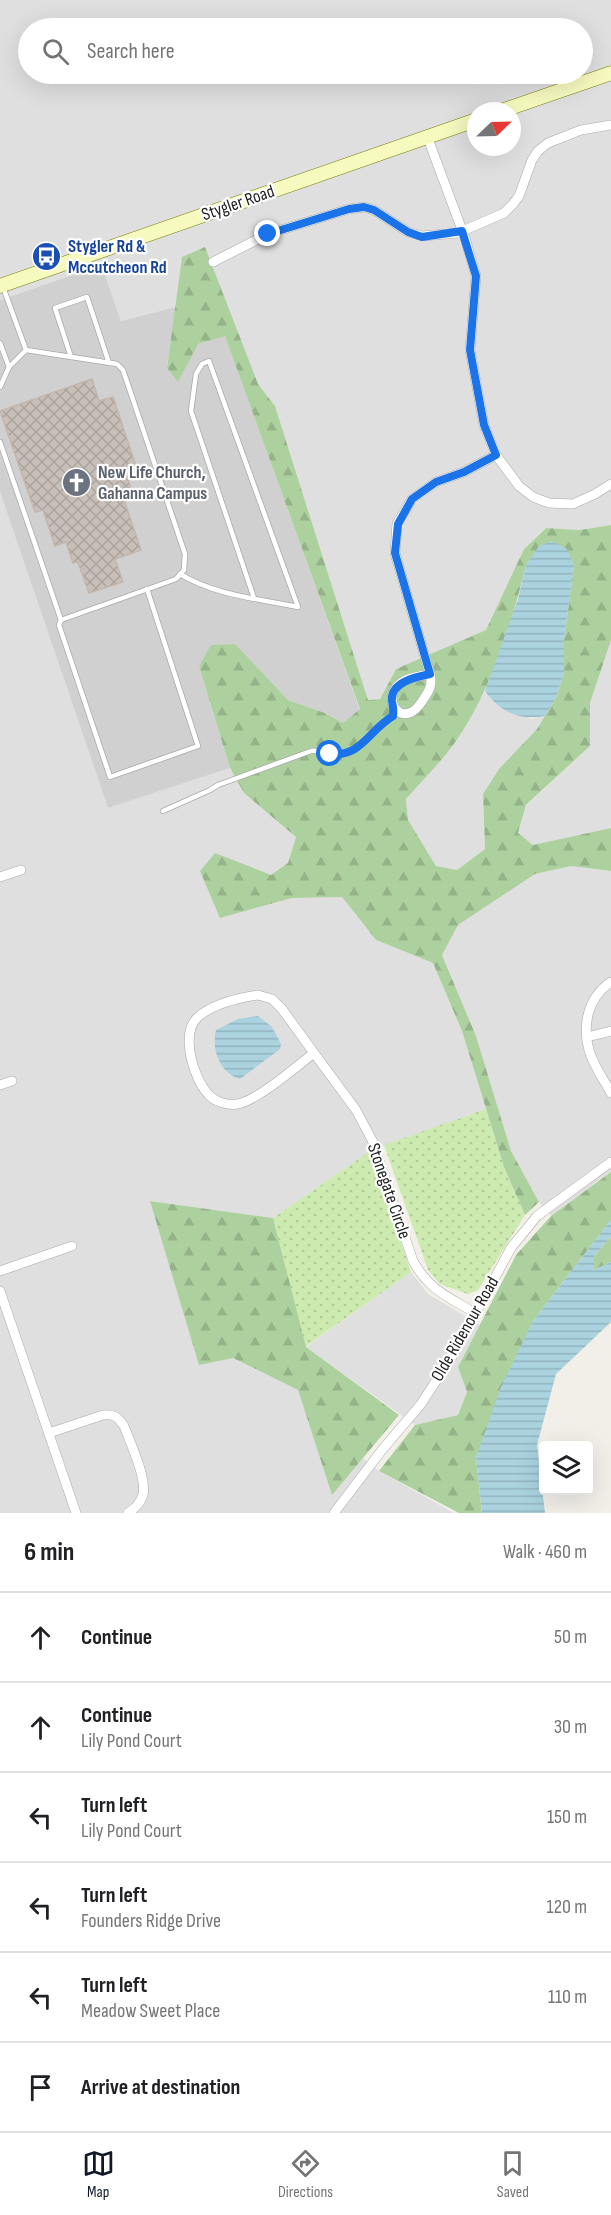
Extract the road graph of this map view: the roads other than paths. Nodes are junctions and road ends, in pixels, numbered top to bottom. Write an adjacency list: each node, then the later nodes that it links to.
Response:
1 (611, 73): 2 (main road)
2 (593, 79)
3 (579, 84): 4 (main road)
4 (521, 104)
5 (467, 123): 7 (main road, Stygler Road)
6 (611, 125): 8 (street)
7 (427, 136): 8 (street); 10 (main road, Stygler Road)
8 (462, 231): 9 (street); 18 (street)
9 (213, 262)
10 (1, 283): 12 (lane)
11 (0, 344): 15 (lane)
12 (26, 350): 13 (lane); 15 (lane)
13 (70, 357): 14 (lane); 14 (lane)
14 (109, 363): 20 (lane)
15 (9, 367): 16 (lane)
16 (0, 387)
17 (0, 442): 23 (lane)
18 (496, 455): 19 (street); 24 (street)
19 (611, 484)
20 (180, 574): 21 (lane); 22 (lane)
21 (147, 589): 23 (lane); 23 (lane)
22 (254, 598): 22 (lane)
23 (61, 620)
24 (430, 674): 25 (street); 25 (street)
25 (395, 709): 26 (lane)
26 (164, 811)
27 (21, 870): 28 (street)
28 (0, 877)
29 (611, 982): 31 (street)
30 (611, 1030): 31 (street)
31 (587, 1037): 35 (street)
32 (314, 1053): 32 (street, Stonegate Circle); 40 (street, Stonegate Circle)
33 (12, 1081): 34 (street)
34 (0, 1085)
35 (611, 1093)
36 (611, 1162): 40 (street, Olde Ridenour Road)
37 (72, 1246): 38 (street)
38 (0, 1271)
39 (0, 1291): 41 (street)
40 (476, 1313): 44 (street, Olde Ridenour Road)
41 (49, 1433): 42 (street); 43 (street)
42 (76, 1513)
43 (128, 1513)
44 (334, 1513)

